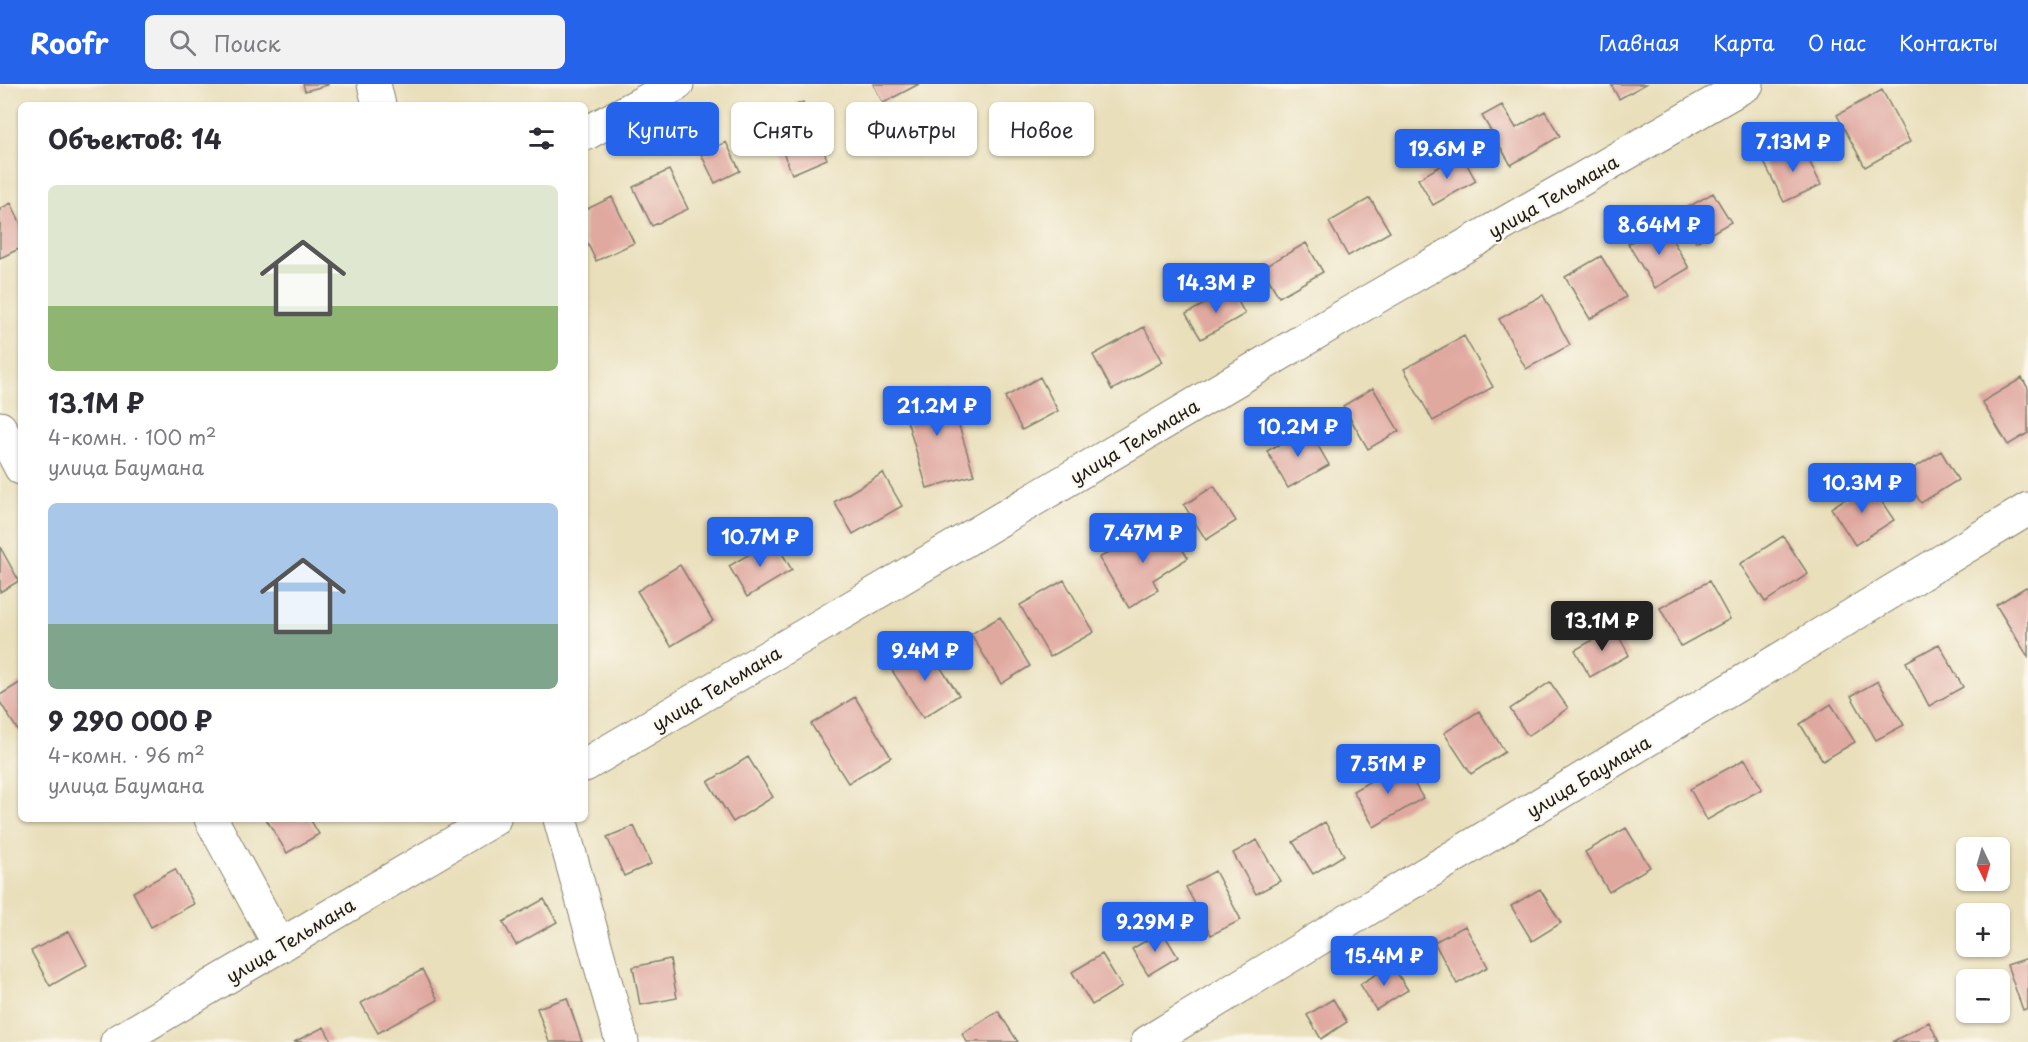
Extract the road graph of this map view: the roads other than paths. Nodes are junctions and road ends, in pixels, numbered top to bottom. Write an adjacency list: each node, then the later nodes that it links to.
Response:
1 (374, 84): 4 (street)
2 (677, 84): 5 (street)
3 (1748, 84): 7 (street, улица Тельмана)
4 (378, 102)
5 (588, 132)
6 (2028, 509): 14 (street, улица Баумана)
7 (588, 763)
8 (213, 822): 11 (street)
9 (489, 822): 11 (street, улица Тельмана)
10 (561, 822): 13 (street)
11 (279, 946): 12 (street, улица Тельмана)
12 (117, 1042)
13 (622, 1042)
14 (1148, 1042)

